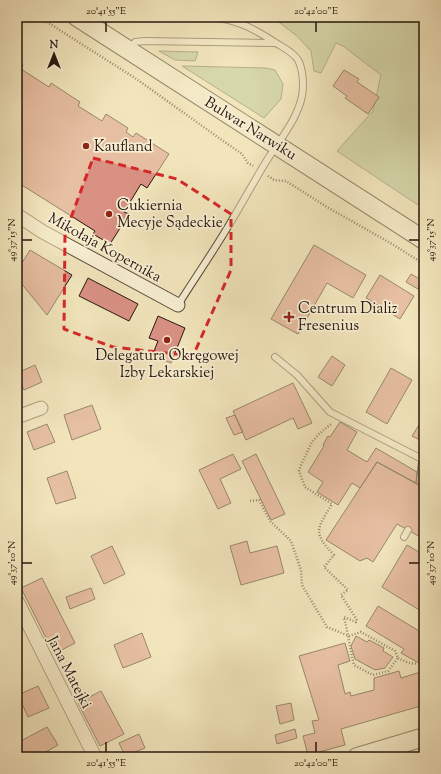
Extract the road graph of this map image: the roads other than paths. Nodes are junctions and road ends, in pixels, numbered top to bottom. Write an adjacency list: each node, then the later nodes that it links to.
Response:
1 (206, 17): 3 (lane)
2 (91, 20): 4 (main road, Bulwar Narwiku)
3 (277, 43): 4 (lane); 5 (lane)
4 (129, 51): 5 (main road, Bulwar Narwiku)
5 (277, 144): 7 (main road, Bulwar Narwiku); 8 (lane)
6 (17, 215): 8 (street, Mikołaja Kopernika)
7 (424, 240)
8 (178, 305)
9 (275, 357): 12 (lane)
10 (41, 408): 11 (street)
11 (17, 417)
12 (424, 460)
13 (408, 530): 14 (lane)
14 (404, 537)
15 (17, 601): 17 (street, Jana Matejki)
16 (424, 737): 18 (main road)
17 (95, 757)
18 (357, 757)

